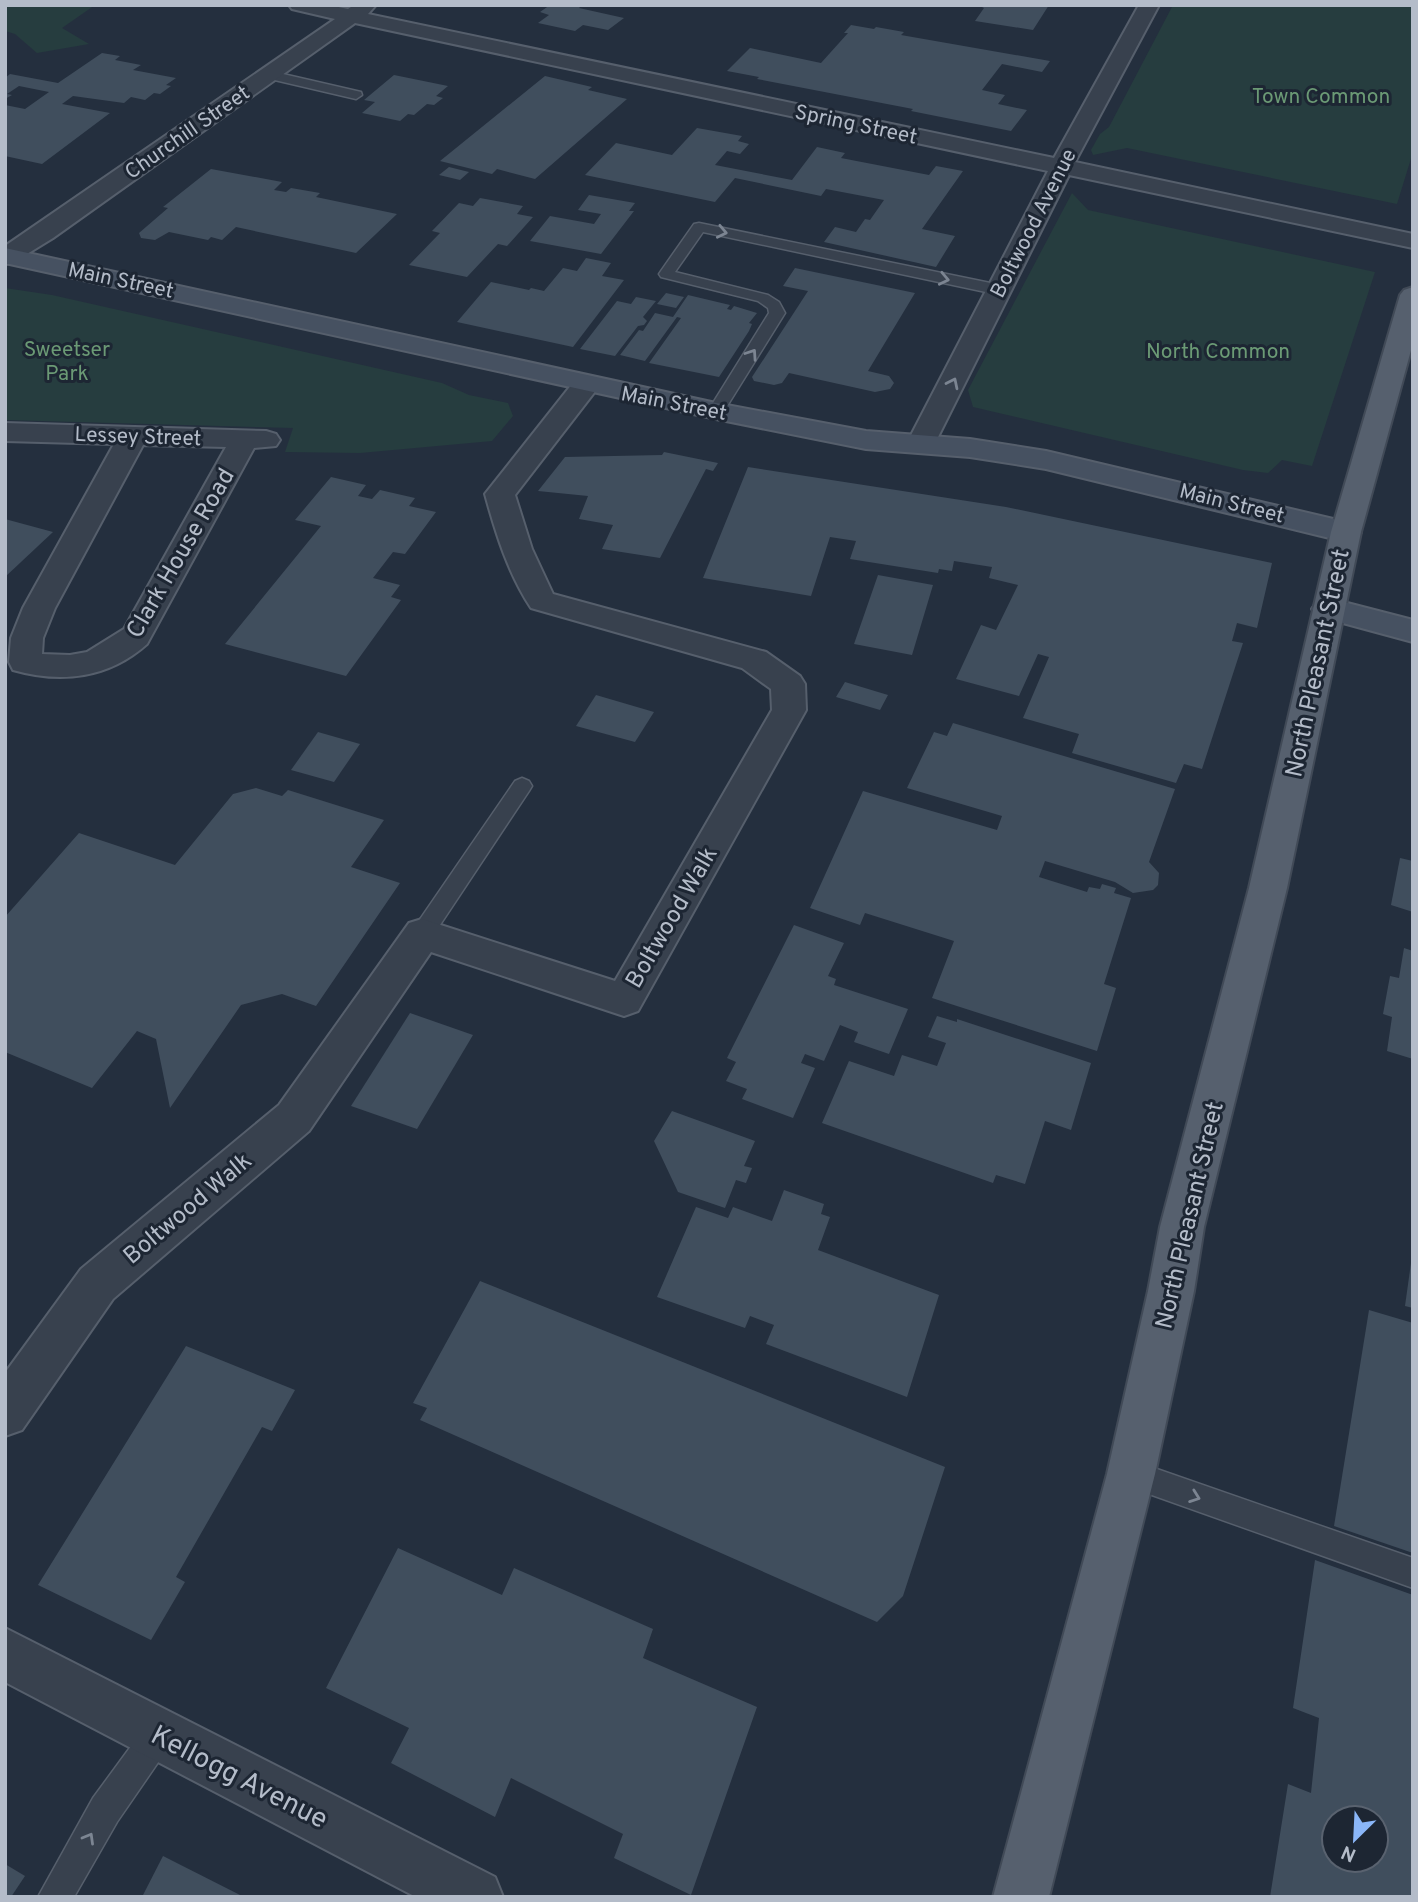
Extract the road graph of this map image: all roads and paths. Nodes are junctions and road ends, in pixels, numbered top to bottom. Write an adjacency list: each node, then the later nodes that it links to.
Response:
1 (299, 5): 3 (street, Spring Street)
2 (1149, 5): 6 (street, Boltwood Avenue)
3 (360, 11): 4 (street, Churchill Street); 6 (street, Spring Street)
4 (270, 75): 5 (lane); 8 (street, Churchill Street)
5 (356, 95)
6 (1060, 167): 7 (street, Spring Street); 9 (street, Boltwood Avenue)
7 (1413, 241)
8 (6, 256): 11 (main road, Main Street)
9 (1000, 290): 12 (lane, one-way to 9); 16 (street, Boltwood Avenue, one-way to 9)
10 (1413, 295): 17 (main road, North Pleasant Street)
11 (586, 385): 12 (main road, Main Street); 21 (street, Boltwood Walk)
12 (716, 411): 16 (main road, Main Street)
13 (5, 432): 14 (street, Lessey Street)
14 (133, 436): 15 (street, Lessey Street); 15 (street, Clark House Road)
15 (258, 440)
16 (921, 443): 17 (main road, Main Street)
17 (1346, 532): 18 (main road, North Pleasant Street)
18 (1328, 610): 19 (main road); 23 (main road, North Pleasant Street)
19 (1413, 631)
20 (523, 786): 21 (lane)
21 (422, 934): 22 (street, Boltwood Walk)
22 (5, 1413)
23 (1131, 1474): 24 (lane, one-way to 24); 29 (main road, North Pleasant Street)
24 (1413, 1573)
25 (5, 1654): 26 (street, Kellogg Avenue)
26 (159, 1734): 27 (lane, one-way to 26); 28 (street, Kellogg Avenue)
27 (55, 1897)
28 (475, 1897)
29 (1021, 1897)

